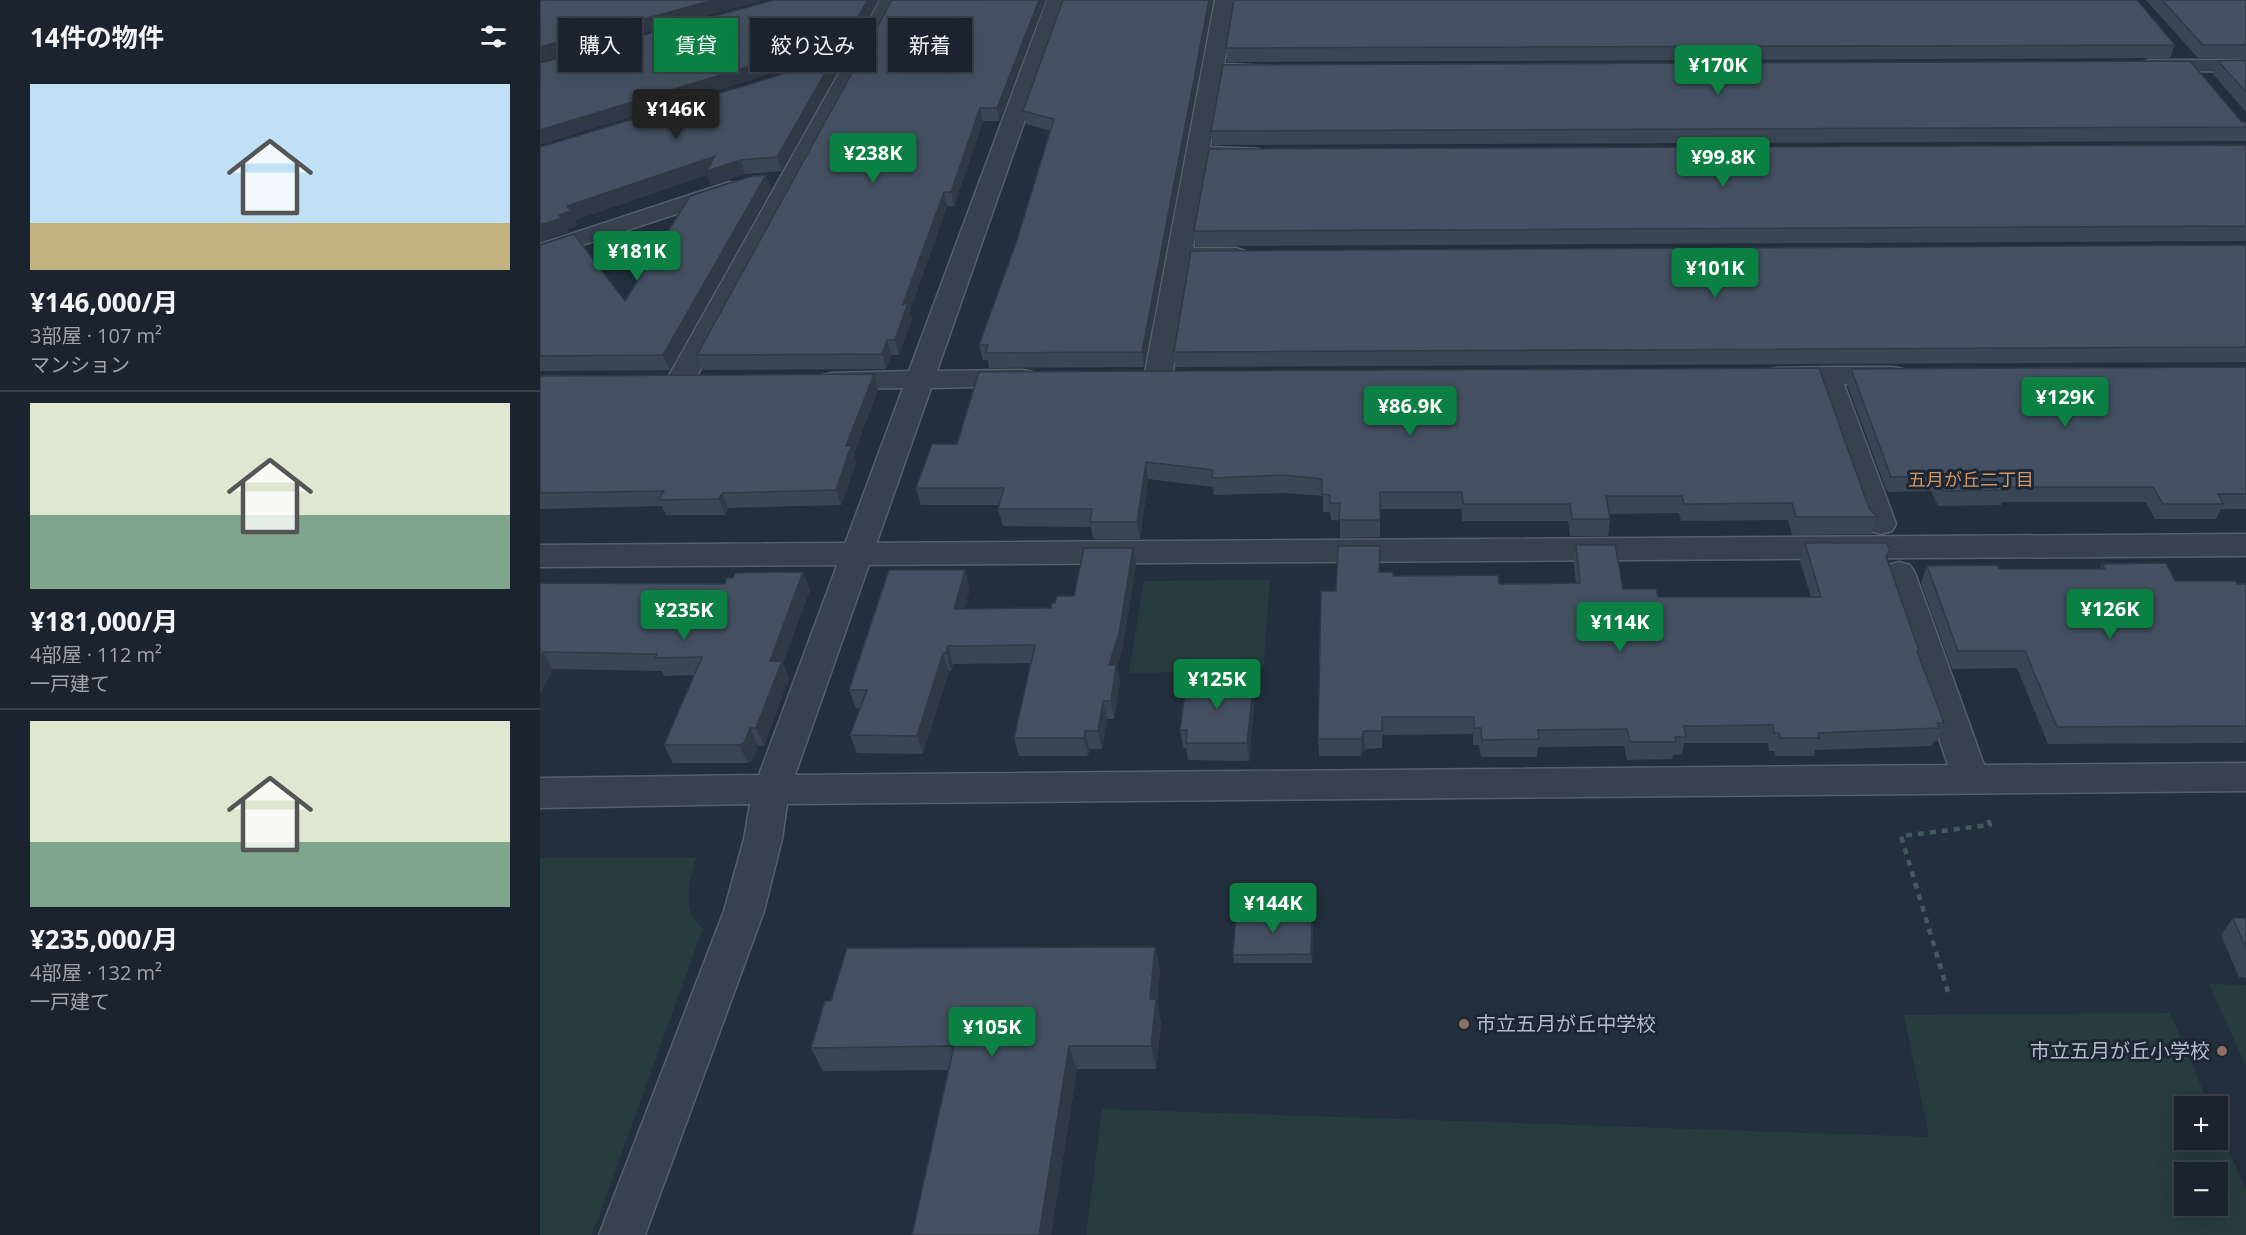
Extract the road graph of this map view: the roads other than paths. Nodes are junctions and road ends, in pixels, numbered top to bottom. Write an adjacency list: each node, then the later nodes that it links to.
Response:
1 (890, 0): 4 (street)
2 (1057, 0): 24 (street)
3 (1225, 0): 9 (street)
4 (876, 25)
5 (2172, 43): 7 (street)
6 (2132, 66): 7 (street)
7 (2191, 66): 8 (street); 12 (street)
8 (2246, 66)
9 (1213, 70): 10 (street); 13 (street)
10 (1284, 70)
11 (850, 72): 15 (street)
12 (2207, 84)
13 (1198, 154): 14 (street); 17 (street)
14 (1269, 154)
15 (791, 180): 16 (street); 25 (street)
16 (540, 252)
17 (1180, 256): 18 (street); 23 (street)
18 (1264, 256)
19 (1827, 375): 20 (street); 21 (street); 27 (street)
20 (1923, 375)
21 (1755, 376)
22 (1051, 378): 24 (street)
23 (1158, 378)
24 (921, 380): 26 (street); 29 (street)
25 (714, 381)
26 (807, 381)
27 (1881, 524)
28 (2246, 545): 29 (street)
29 (857, 555): 30 (street); 34 (street)
30 (540, 556)
31 (1899, 573): 33 (street)
32 (2246, 777): 33 (street)
33 (1971, 779): 34 (street)
34 (771, 791): 35 (street); 36 (street)
35 (540, 793)
36 (622, 1235)

